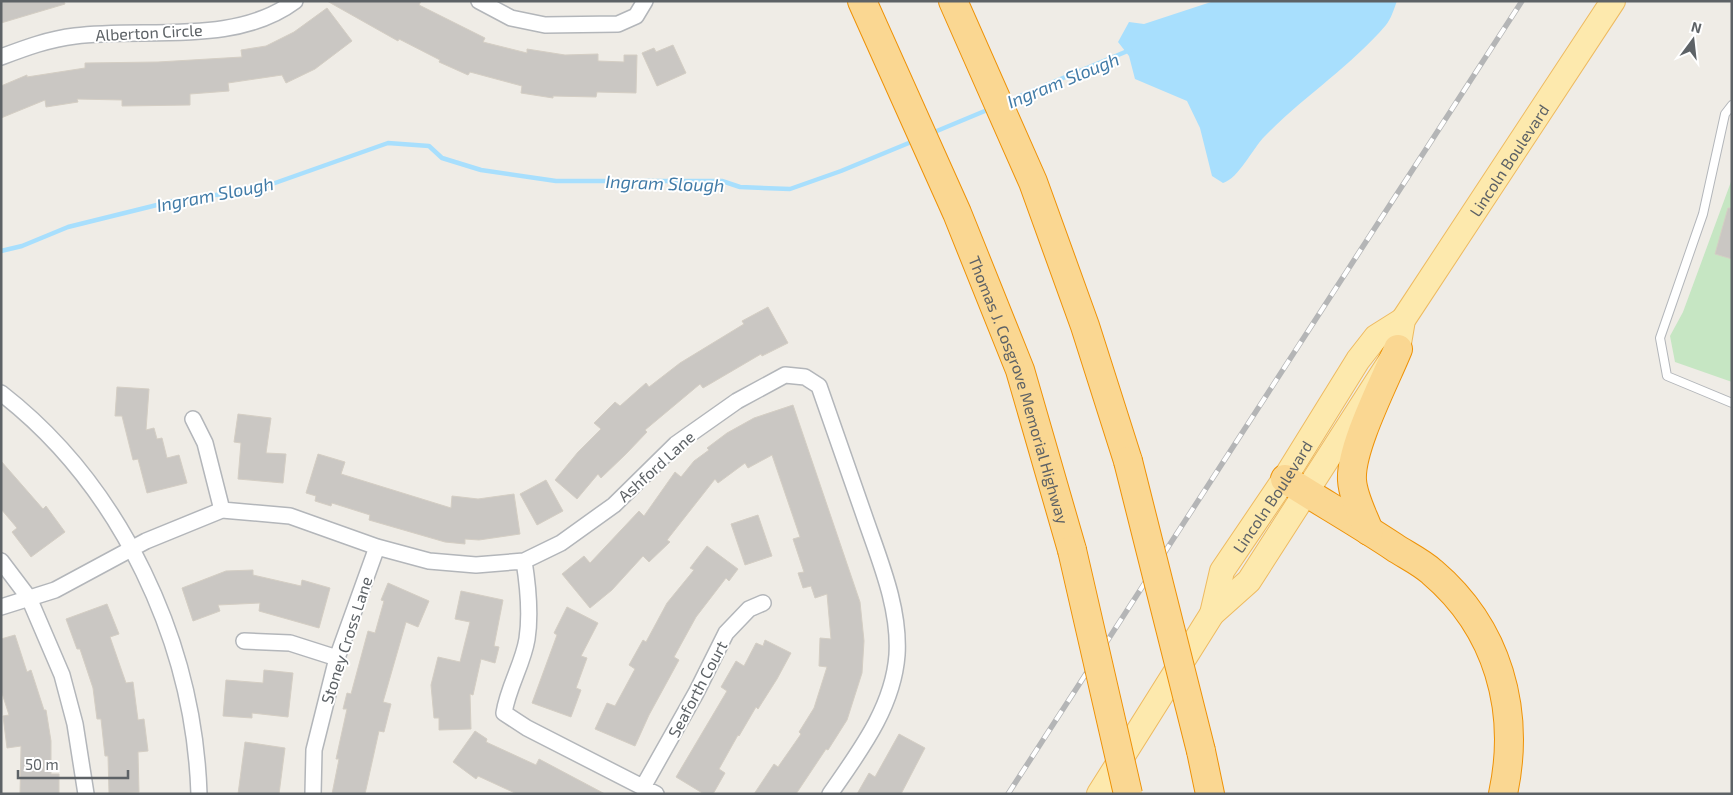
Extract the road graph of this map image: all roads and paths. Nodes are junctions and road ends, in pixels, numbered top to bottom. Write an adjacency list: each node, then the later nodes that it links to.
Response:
1 (295, 1): 7 (street, Alberton Circle)
2 (479, 1): 3 (street)
3 (644, 1)
4 (862, 1): 32 (highway, Thomas J. Cosgrove Memorial Highway, bridge)
5 (1613, 1): 9 (main road, Lincoln Boulevard)
6 (954, 3): 33 (highway, bridge)
7 (1, 57)
8 (1732, 105): 12 (lane)
9 (1404, 320): 10 (main road, Lincoln Boulevard); 14 (main road, Lincoln Boulevard)
10 (1398, 349): 14 (main road, Lincoln Boulevard); 16 (highway)
11 (1, 393): 18 (street)
12 (1732, 403)
13 (193, 419): 15 (street)
14 (1295, 486): 16 (highway); 31 (main road, Lincoln Boulevard)
15 (222, 510): 17 (street, Ashford Lane); 18 (street, Ashford Lane)
16 (1369, 531): 34 (highway)
17 (377, 546): 20 (street, Ashford Lane); 25 (street, Stoney Cross Lane)
18 (131, 549): 21 (street, Ashford Lane); 28 (street)
19 (1, 561): 21 (street)
20 (524, 561): 26 (street); 30 (street, Ashford Lane)
21 (29, 598): 23 (street, Ashford Lane); 27 (street)
22 (763, 604): 26 (street, Seaforth Court)
23 (1, 606)
24 (244, 641): 25 (street)
25 (337, 658): 29 (street, Stoney Cross Lane)
26 (650, 790)
27 (86, 794)
28 (199, 794)
29 (313, 794)
30 (830, 794)
31 (1099, 794)
32 (1128, 794)
33 (1210, 794)
34 (1503, 794)

